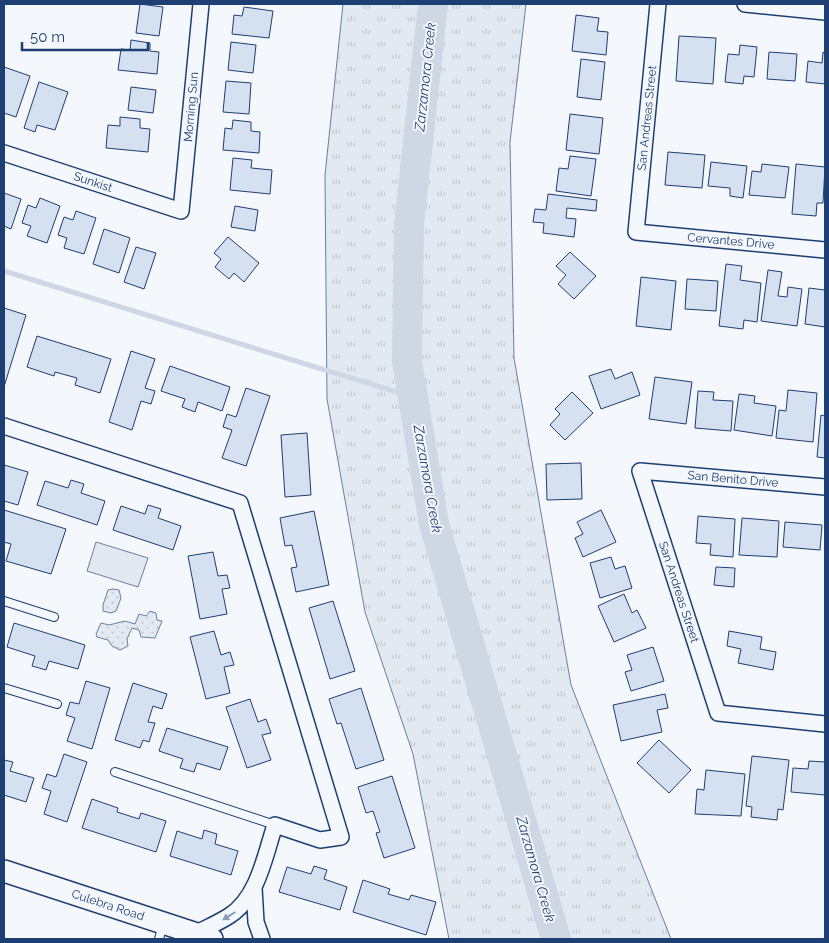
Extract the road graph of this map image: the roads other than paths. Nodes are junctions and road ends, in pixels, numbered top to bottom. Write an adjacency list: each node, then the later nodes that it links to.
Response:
1 (201, 4): 6 (street, Morning Sun)
2 (658, 4): 7 (street, San Andreas Street)
3 (745, 4): 4 (street)
4 (825, 12)
5 (4, 153): 6 (street, Sunkist)
6 (181, 211)
7 (636, 232): 8 (street, Cervantes Drive)
8 (825, 250)
9 (4, 426): 18 (street)
10 (640, 470): 11 (street, San Benito Drive); 16 (street, San Andreas Street)
11 (825, 487)
12 (4, 601): 13 (lane)
13 (54, 616)
14 (4, 688): 15 (lane)
15 (57, 704)
16 (825, 724)
17 (115, 772): 18 (lane)
18 (275, 825): 20 (street)
19 (4, 872): 21 (main road, Culebra Road)
20 (254, 888): 22 (street, one-way to 22); 23 (street)
21 (161, 931): 22 (main road, Culebra Road)
22 (203, 936)
23 (262, 939)

